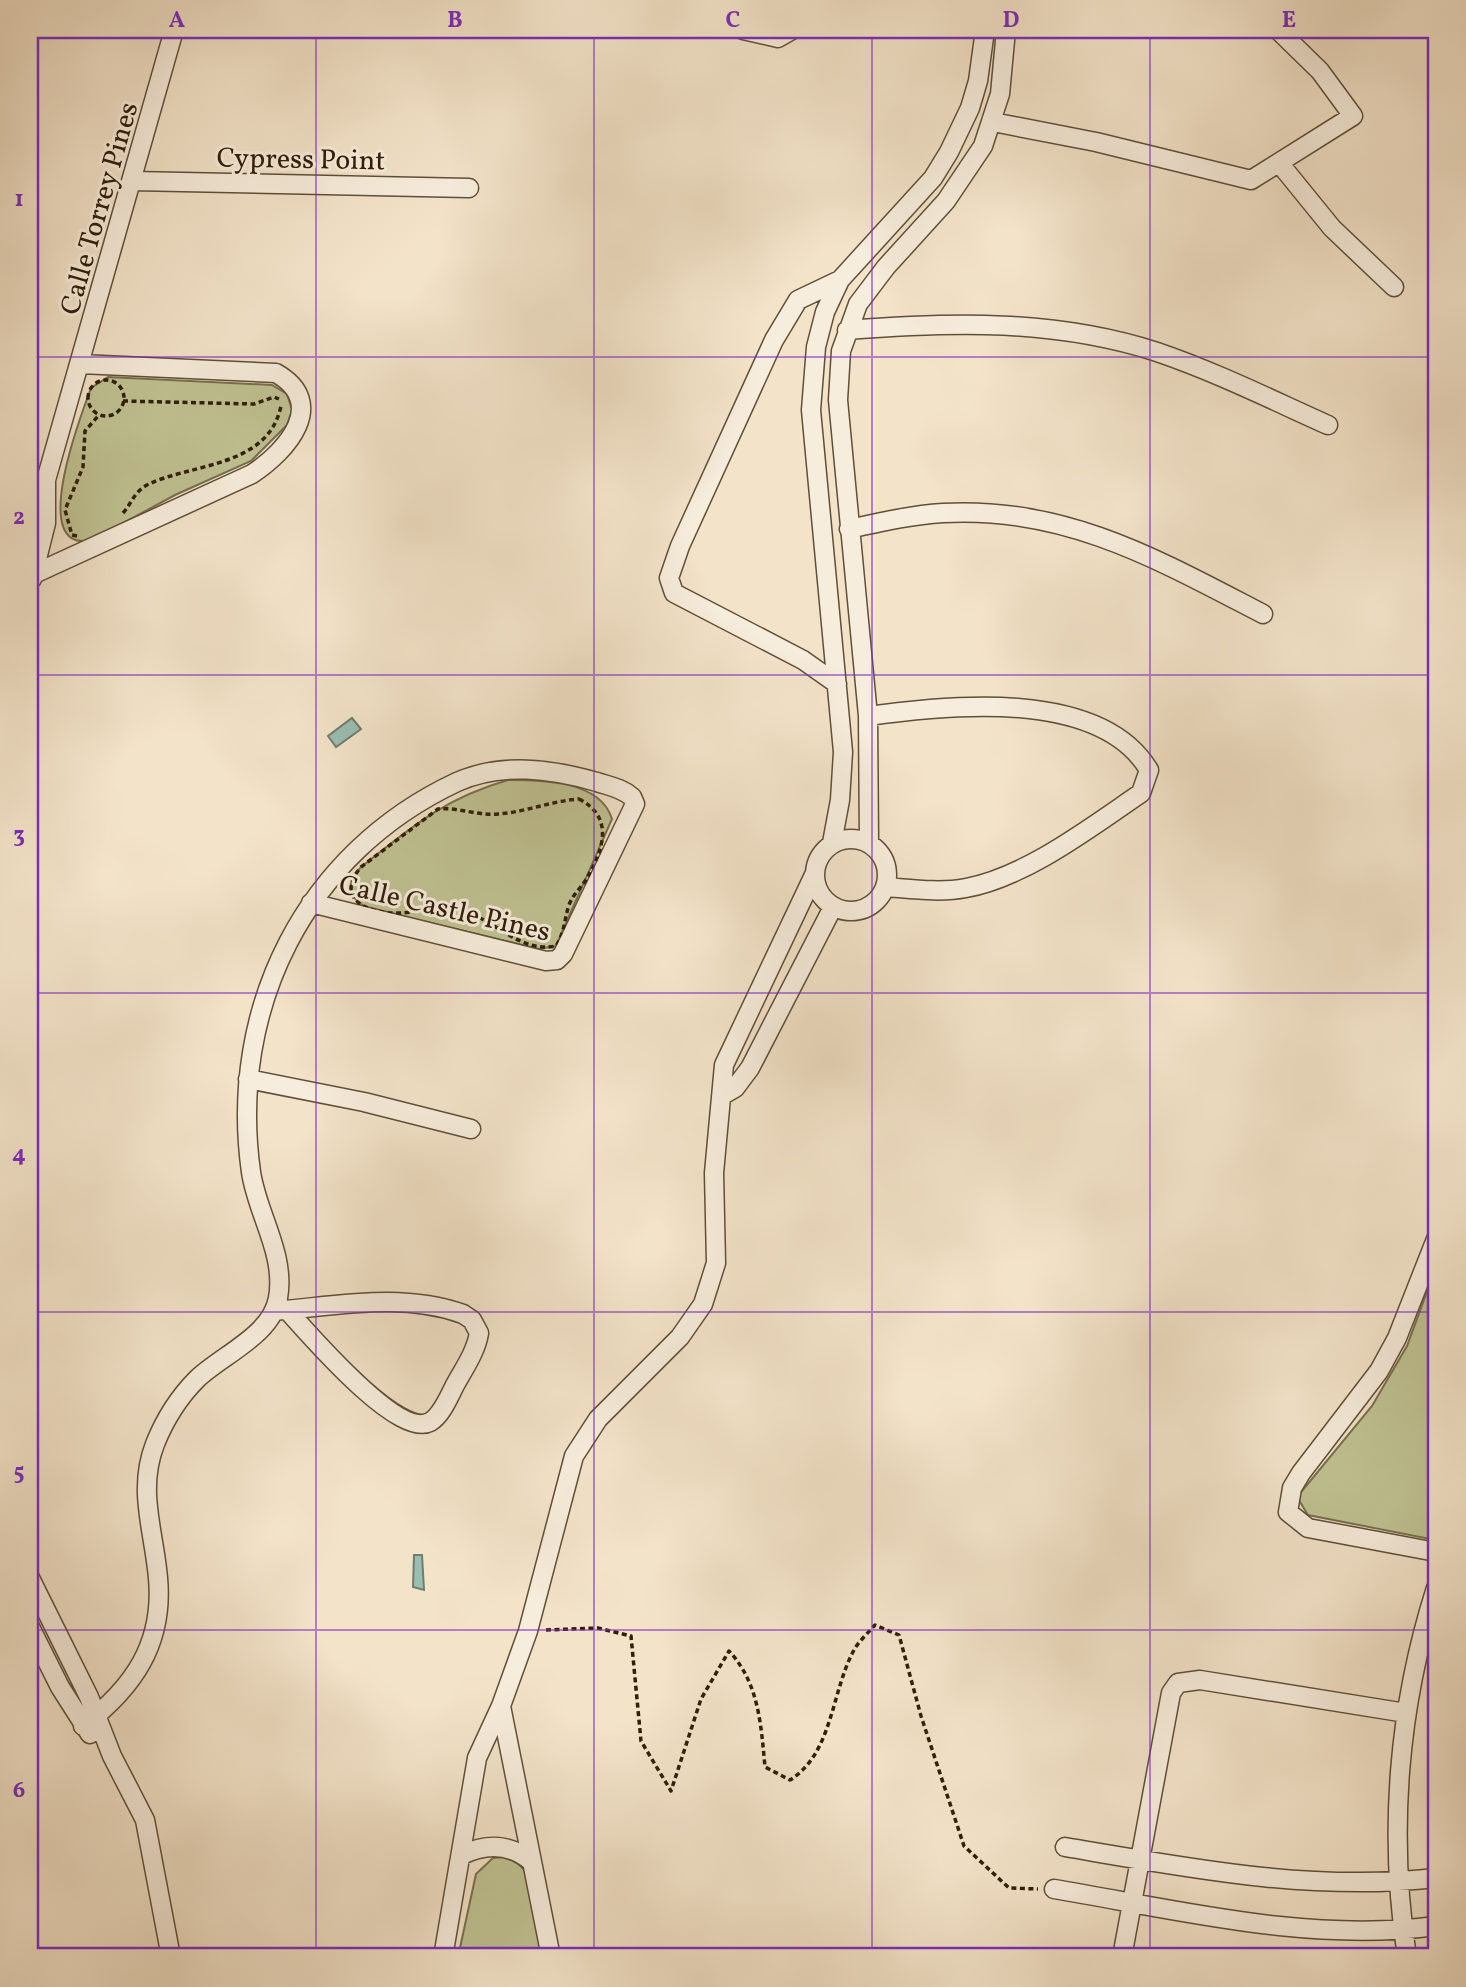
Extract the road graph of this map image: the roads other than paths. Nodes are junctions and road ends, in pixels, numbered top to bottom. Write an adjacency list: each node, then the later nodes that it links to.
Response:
1 (174, 30): 9 (street, Calle Torrey Pines)
2 (743, 30): 3 (street)
3 (792, 30)
4 (985, 30): 11 (street)
5 (1006, 30): 7 (street)
6 (1278, 30): 8 (street)
7 (993, 122): 8 (street); 13 (street)
8 (1280, 164): 12 (street)
9 (133, 181): 10 (street, Cypress Point); 14 (street, Calle Torrey Pines)
10 (468, 188)
11 (840, 280): 21 (street); 21 (street)
12 (1394, 287)
13 (846, 330): 15 (street); 18 (street)
14 (80, 364): 16 (street, Calle Torrey Pines); 19 (street)
15 (1328, 425)
16 (46, 480): 17 (street, Calle Torrey Pines); 19 (street, Calle Torrey Pines)
17 (30, 513)
18 (849, 529): 20 (street); 22 (street)
19 (32, 579)
20 (1263, 614)
21 (837, 684): 23 (street)
22 (868, 716): 24 (street); 26 (street)
23 (832, 843): 24 (street); 25 (street)
24 (869, 843): 26 (street)
25 (814, 875): 28 (street); 30 (street)
26 (886, 887): 28 (street)
27 (311, 904): 27 (street, Calle Castle Pines); 29 (street, Calle Castle Pines)
28 (833, 907): 30 (street)
29 (248, 1079): 31 (street); 33 (street, Calle Castle Pines)
30 (723, 1095): 38 (street)
31 (471, 1129)
32 (1436, 1239): 34 (street)
33 (281, 1310): 33 (street); 40 (street)
34 (1436, 1552)
35 (30, 1578): 40 (street)
36 (1436, 1588): 39 (street)
37 (30, 1627): 40 (street)
38 (501, 1706): 42 (street); 44 (street)
39 (1406, 1713): 43 (street); 46 (street)
40 (90, 1721): 51 (street)
41 (1065, 1846): 43 (street)
42 (463, 1855): 44 (street); 52 (street)
43 (1139, 1860): 46 (street); 48 (street)
44 (532, 1862): 53 (street)
45 (1436, 1878): 46 (street)
46 (1398, 1882): 50 (street)
47 (1054, 1889): 48 (street)
48 (1133, 1903): 50 (street); 54 (street)
49 (1436, 1926): 50 (street)
50 (1403, 1931): 55 (street)
51 (171, 1957)
52 (443, 1957)
53 (551, 1957)
54 (1122, 1957)
55 (1407, 1957)

